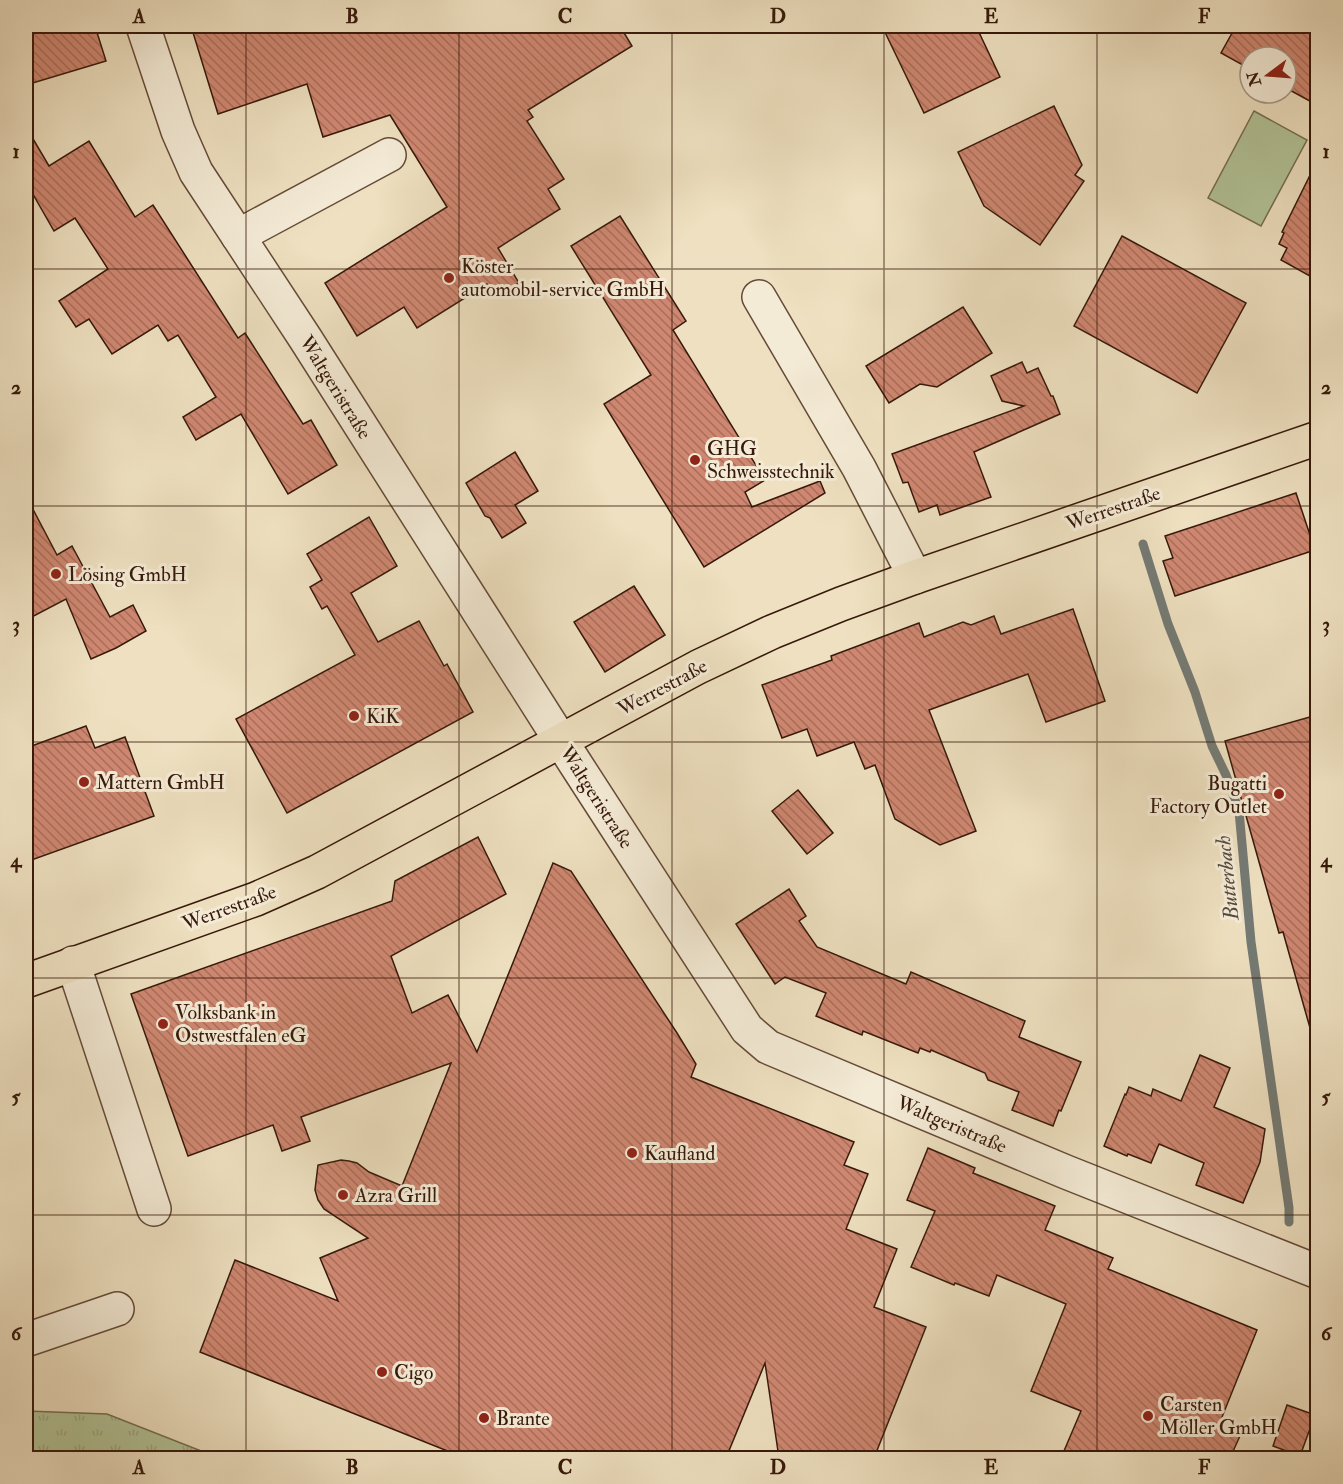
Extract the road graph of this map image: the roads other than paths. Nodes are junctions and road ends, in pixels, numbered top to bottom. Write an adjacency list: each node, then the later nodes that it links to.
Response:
1 (143, 26): 3 (street, Waltgeristraße)
2 (389, 155): 3 (street)
3 (238, 236): 7 (street, Waltgeristraße)
4 (759, 297): 6 (street)
5 (1317, 438): 6 (main road, Werrestraße)
6 (915, 577): 7 (main road, Werrestraße)
7 (561, 740): 8 (main road, Werrestraße); 11 (street, Waltgeristraße)
8 (73, 963): 9 (main road, Werrestraße); 10 (street)
9 (26, 981)
10 (154, 1209)
11 (1317, 1272)
12 (117, 1309): 13 (street)
13 (26, 1340)

